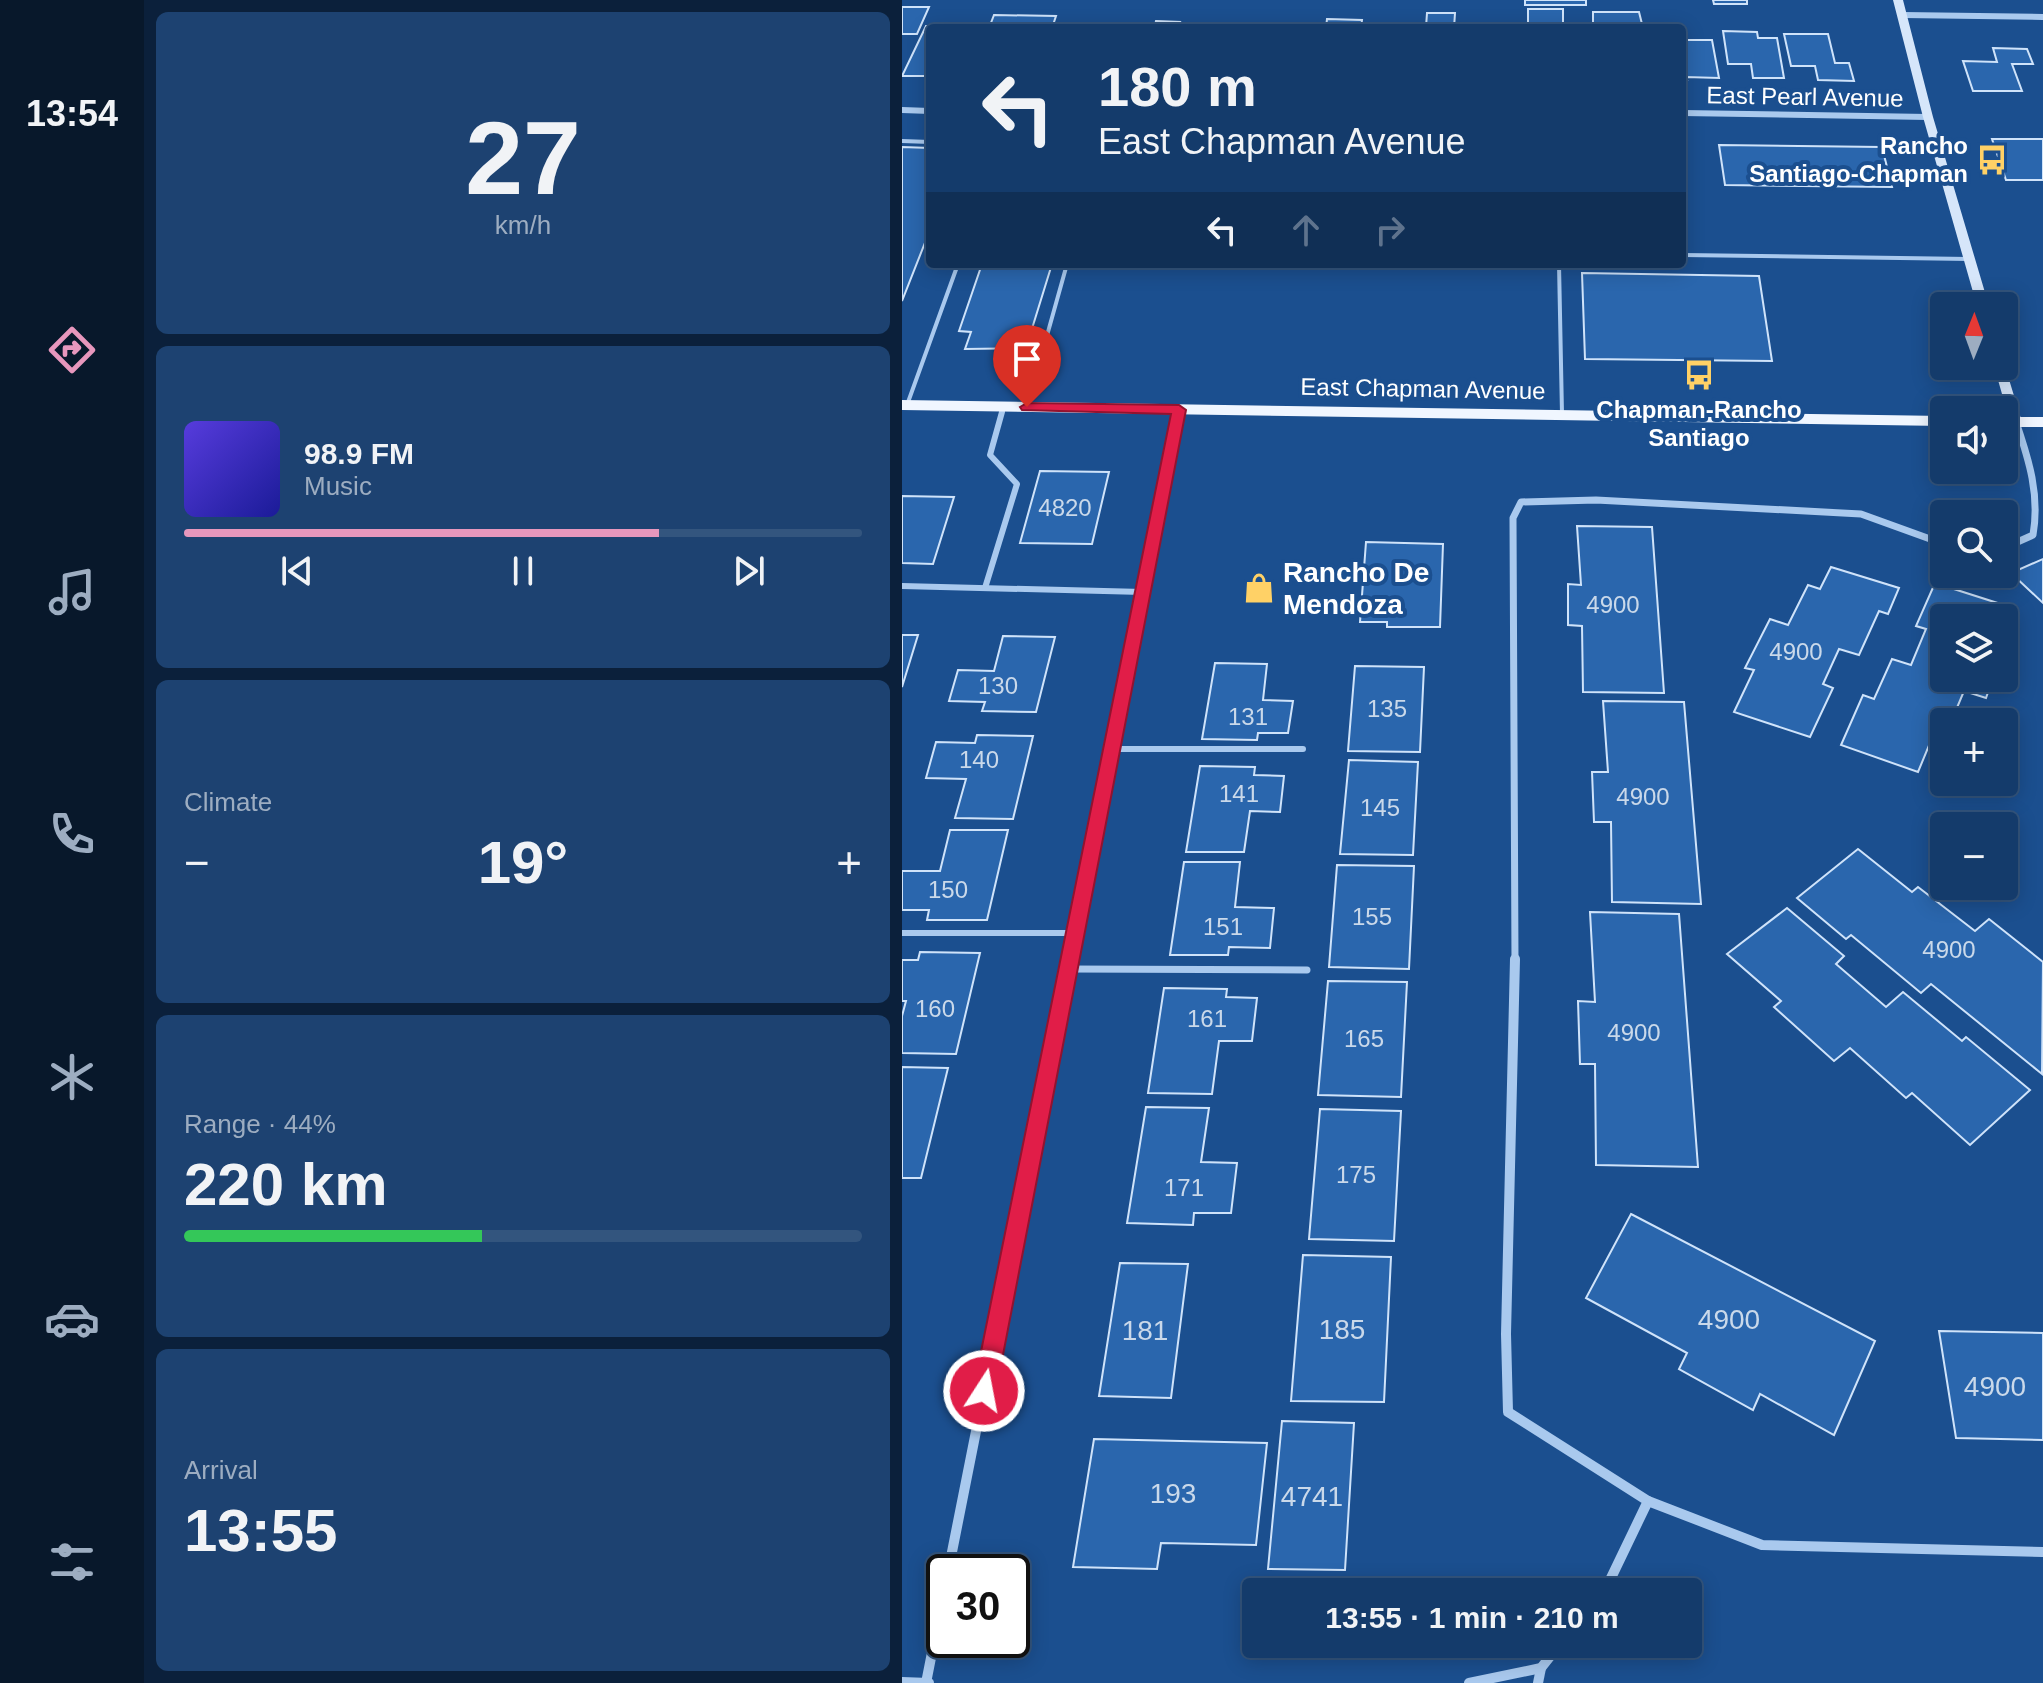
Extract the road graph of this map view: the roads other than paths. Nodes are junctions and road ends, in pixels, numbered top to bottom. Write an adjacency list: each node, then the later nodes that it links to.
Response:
1 (1898, 0): 2 (street)
2 (1903, 15): 3 (street); 7 (street)
3 (2043, 17)
4 (902, 110): 5 (street)
5 (926, 111)
6 (1686, 113): 7 (street, East Pearl Avenue)
7 (1928, 117): 11 (street)
8 (902, 141): 9 (lane)
9 (926, 142)
10 (1686, 255): 11 (lane)
11 (1969, 259): 15 (street)
12 (956, 268): 16 (lane)
13 (1066, 268): 18 (lane)
14 (1559, 268): 20 (lane)
15 (1979, 292)
16 (904, 405): 17 (main road, East Chapman Avenue)
17 (1003, 407): 18 (main road, East Chapman Avenue); 28 (lane)
18 (1027, 407): 19 (main road, East Chapman Avenue)
19 (1179, 410): 20 (main road, East Chapman Avenue); 29 (street)
20 (1562, 415): 21 (main road, East Chapman Avenue)
21 (1930, 421)
22 (2018, 422): 23 (main road)
23 (2043, 422)
24 (2018, 441): 26 (street)
25 (1930, 539): 36 (street)
26 (2018, 542)
27 (902, 586): 28 (lane)
28 (985, 588): 29 (lane)
29 (1143, 592): 30 (street)
30 (1112, 749): 31 (lane); 33 (street)
31 (1303, 749)
32 (902, 933): 33 (lane)
33 (1075, 933): 34 (street)
34 (1069, 969): 35 (lane); 38 (street)
35 (1307, 970)
36 (1648, 1501): 37 (street); 39 (street)
37 (2043, 1552)
38 (952, 1554)
39 (1611, 1578)
40 (932, 1658): 44 (street)
41 (1549, 1658): 42 (street)
42 (1541, 1668): 45 (street); 46 (street)
43 (902, 1682): 44 (street)
44 (928, 1683)
45 (1469, 1683)
46 (1538, 1683)

